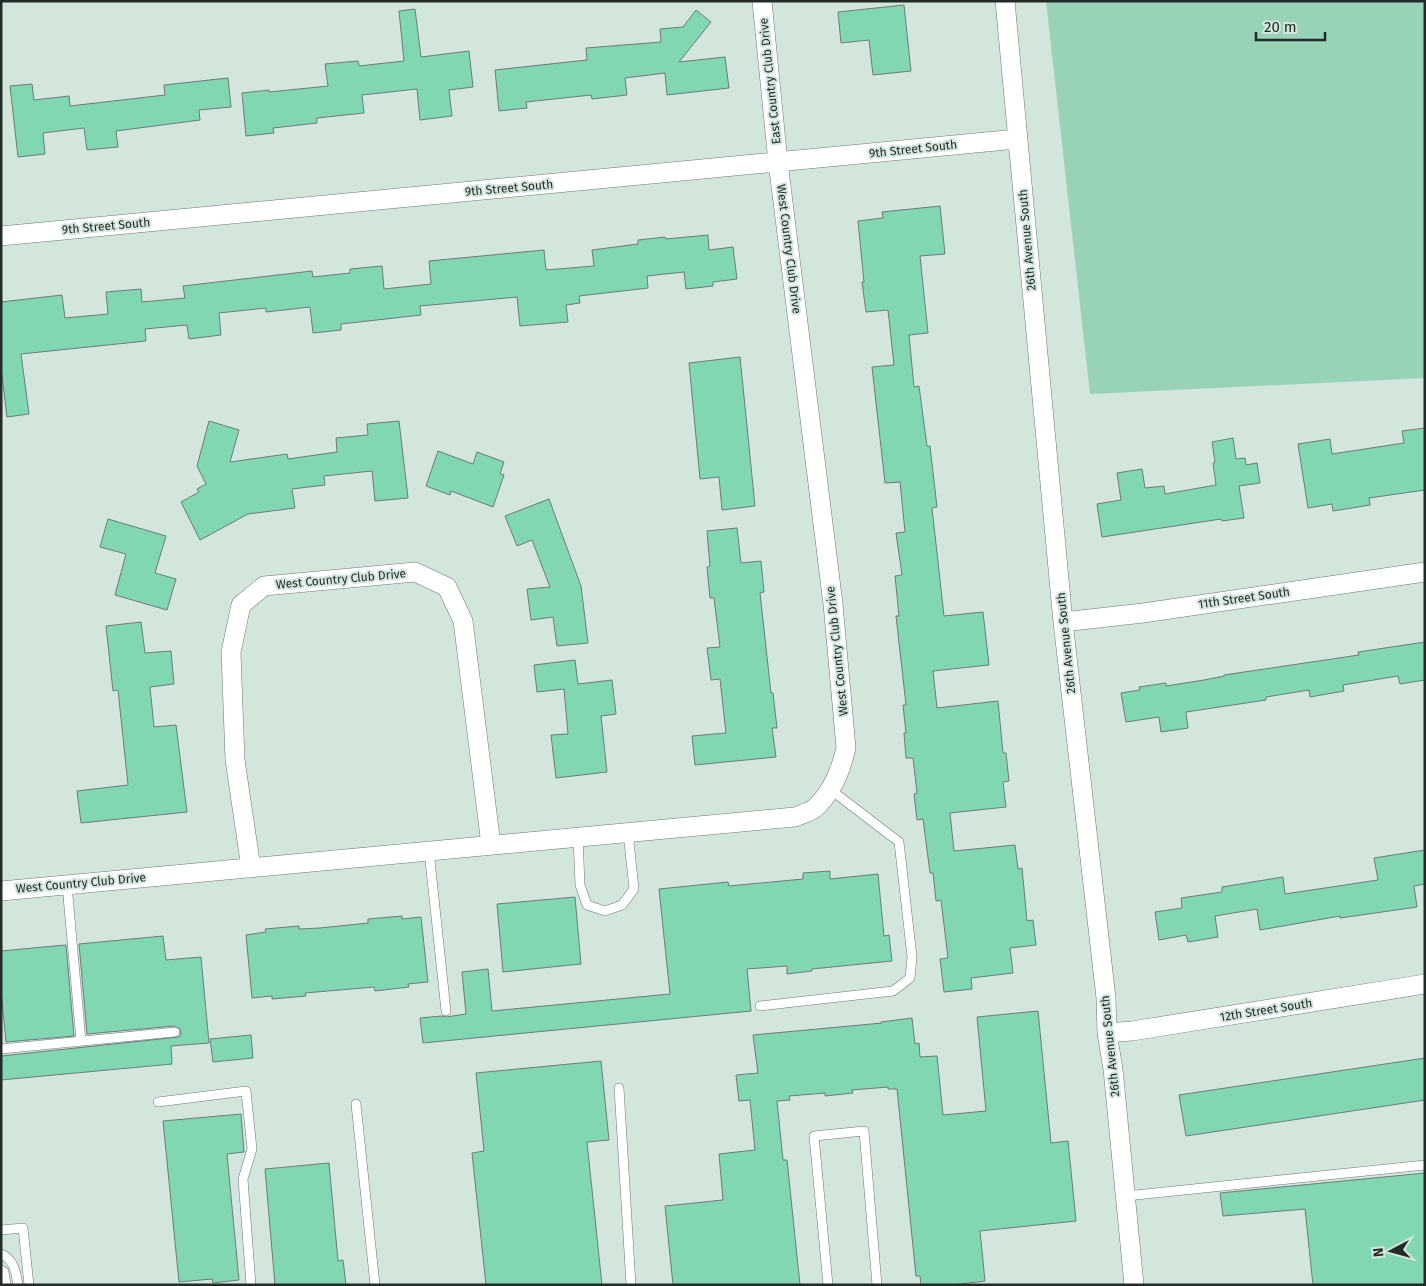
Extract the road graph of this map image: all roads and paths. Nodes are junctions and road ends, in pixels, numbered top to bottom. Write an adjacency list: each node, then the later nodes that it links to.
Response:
1 (762, 1): 4 (street, East Country Club Drive)
2 (1005, 1): 3 (street, 26th Avenue South)
3 (1018, 139): 4 (street, 9th Street South); 7 (street, 26th Avenue South)
4 (778, 162): 5 (street, 9th Street South); 8 (street, West Country Club Drive)
5 (1, 236)
6 (1425, 572): 7 (street, 11th Street South)
7 (1063, 622): 20 (street, 26th Avenue South)
8 (831, 790): 9 (street, West Country Club Drive); 17 (lane)
9 (628, 832): 10 (street, West Country Club Drive); 10 (lane)
10 (578, 837): 11 (street, West Country Club Drive)
11 (491, 845): 12 (street, West Country Club Drive); 13 (street, West Country Club Drive)
12 (429, 851): 13 (street, West Country Club Drive); 18 (lane)
13 (251, 868): 14 (street, West Country Club Drive)
14 (66, 885): 15 (street, West Country Club Drive); 21 (lane)
15 (1, 891)
16 (1425, 984): 20 (street, 12th Street South)
17 (760, 1006)
18 (446, 1011)
19 (174, 1032): 21 (lane)
20 (1107, 1033): 27 (street, 26th Avenue South)
21 (82, 1041): 22 (lane)
22 (1, 1049)
23 (619, 1088): 36 (lane)
24 (158, 1102): 34 (lane)
25 (356, 1104): 35 (lane)
26 (1425, 1165): 27 (lane)
27 (1126, 1196): 39 (street, 26th Avenue South)
28 (1, 1230): 33 (lane)
29 (1, 1254): 32 (lane)
30 (1, 1270): 31 (lane)
31 (6, 1285)
32 (18, 1285)
33 (29, 1285)
34 (251, 1285)
35 (375, 1285)
36 (631, 1285)
37 (828, 1285): 38 (lane)
38 (877, 1285)
39 (1134, 1285)

